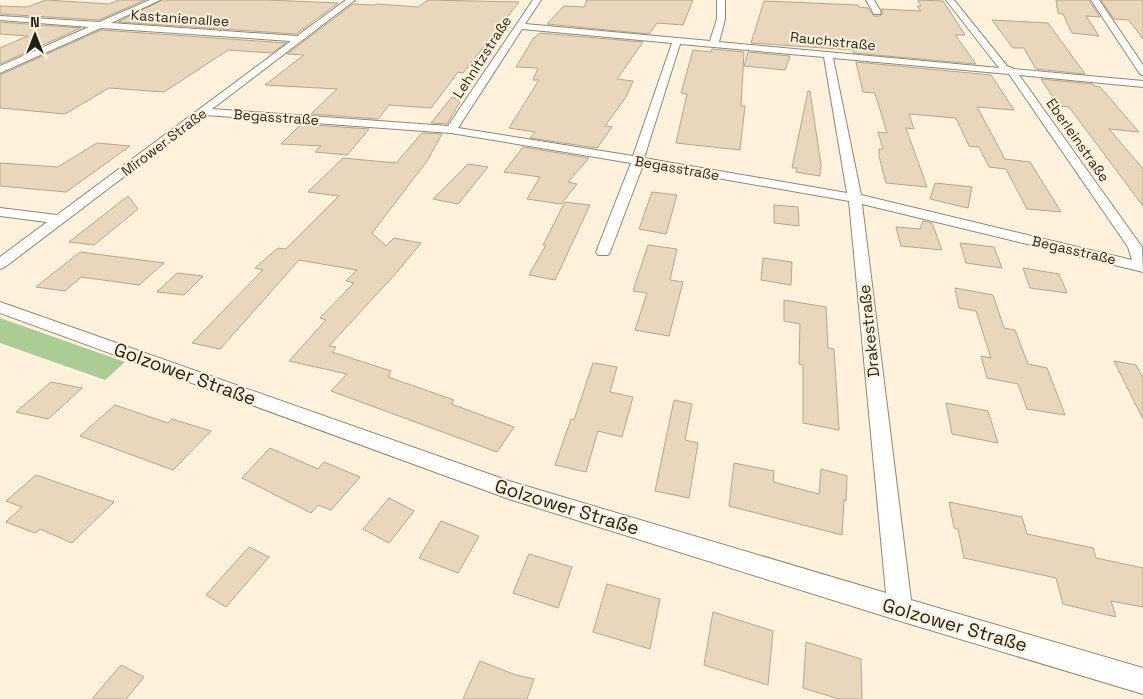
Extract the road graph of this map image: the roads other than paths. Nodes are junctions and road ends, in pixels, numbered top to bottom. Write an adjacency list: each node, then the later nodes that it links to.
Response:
1 (156, 0): 10 (street)
2 (351, 0): 12 (street, Mirower Straße)
3 (537, 0): 11 (street, Lehnitzstraße)
4 (721, 0): 14 (street)
5 (870, 0): 8 (street)
6 (950, 0): 17 (street, Eberleinstraße)
7 (1096, 0): 18 (street)
8 (877, 12)
9 (0, 18): 10 (street, Kastanienallee)
10 (99, 25): 12 (street, Kastanienallee); 16 (street)
11 (520, 26): 13 (street, Rauchstraße); 21 (street, Lehnitzstraße)
12 (298, 39): 20 (street, Mirower Straße)
13 (677, 40): 14 (street, Rauchstraße); 22 (street)
14 (714, 43): 15 (street, Rauchstraße)
15 (828, 54): 17 (street, Rauchstraße); 23 (street, Drakestraße)
16 (0, 70)
17 (1012, 72): 19 (street, Rauchstraße); 28 (street, Eberleinstraße)
18 (1143, 72)
19 (1143, 84)
20 (205, 112): 21 (street, Begasstraße); 25 (street, Mirower Straße)
21 (451, 130): 22 (street, Begasstraße)
22 (638, 162): 23 (street, Begasstraße); 26 (street)
23 (854, 198): 28 (street, Begasstraße); 30 (street, Drakestraße)
24 (0, 212): 25 (street)
25 (60, 219): 27 (street, Mirower Straße)
26 (603, 252)
27 (0, 264)
28 (1141, 267)
29 (0, 307): 30 (street, Golzower Straße)
30 (900, 609): 31 (street, Golzower Straße)
31 (1143, 681)

